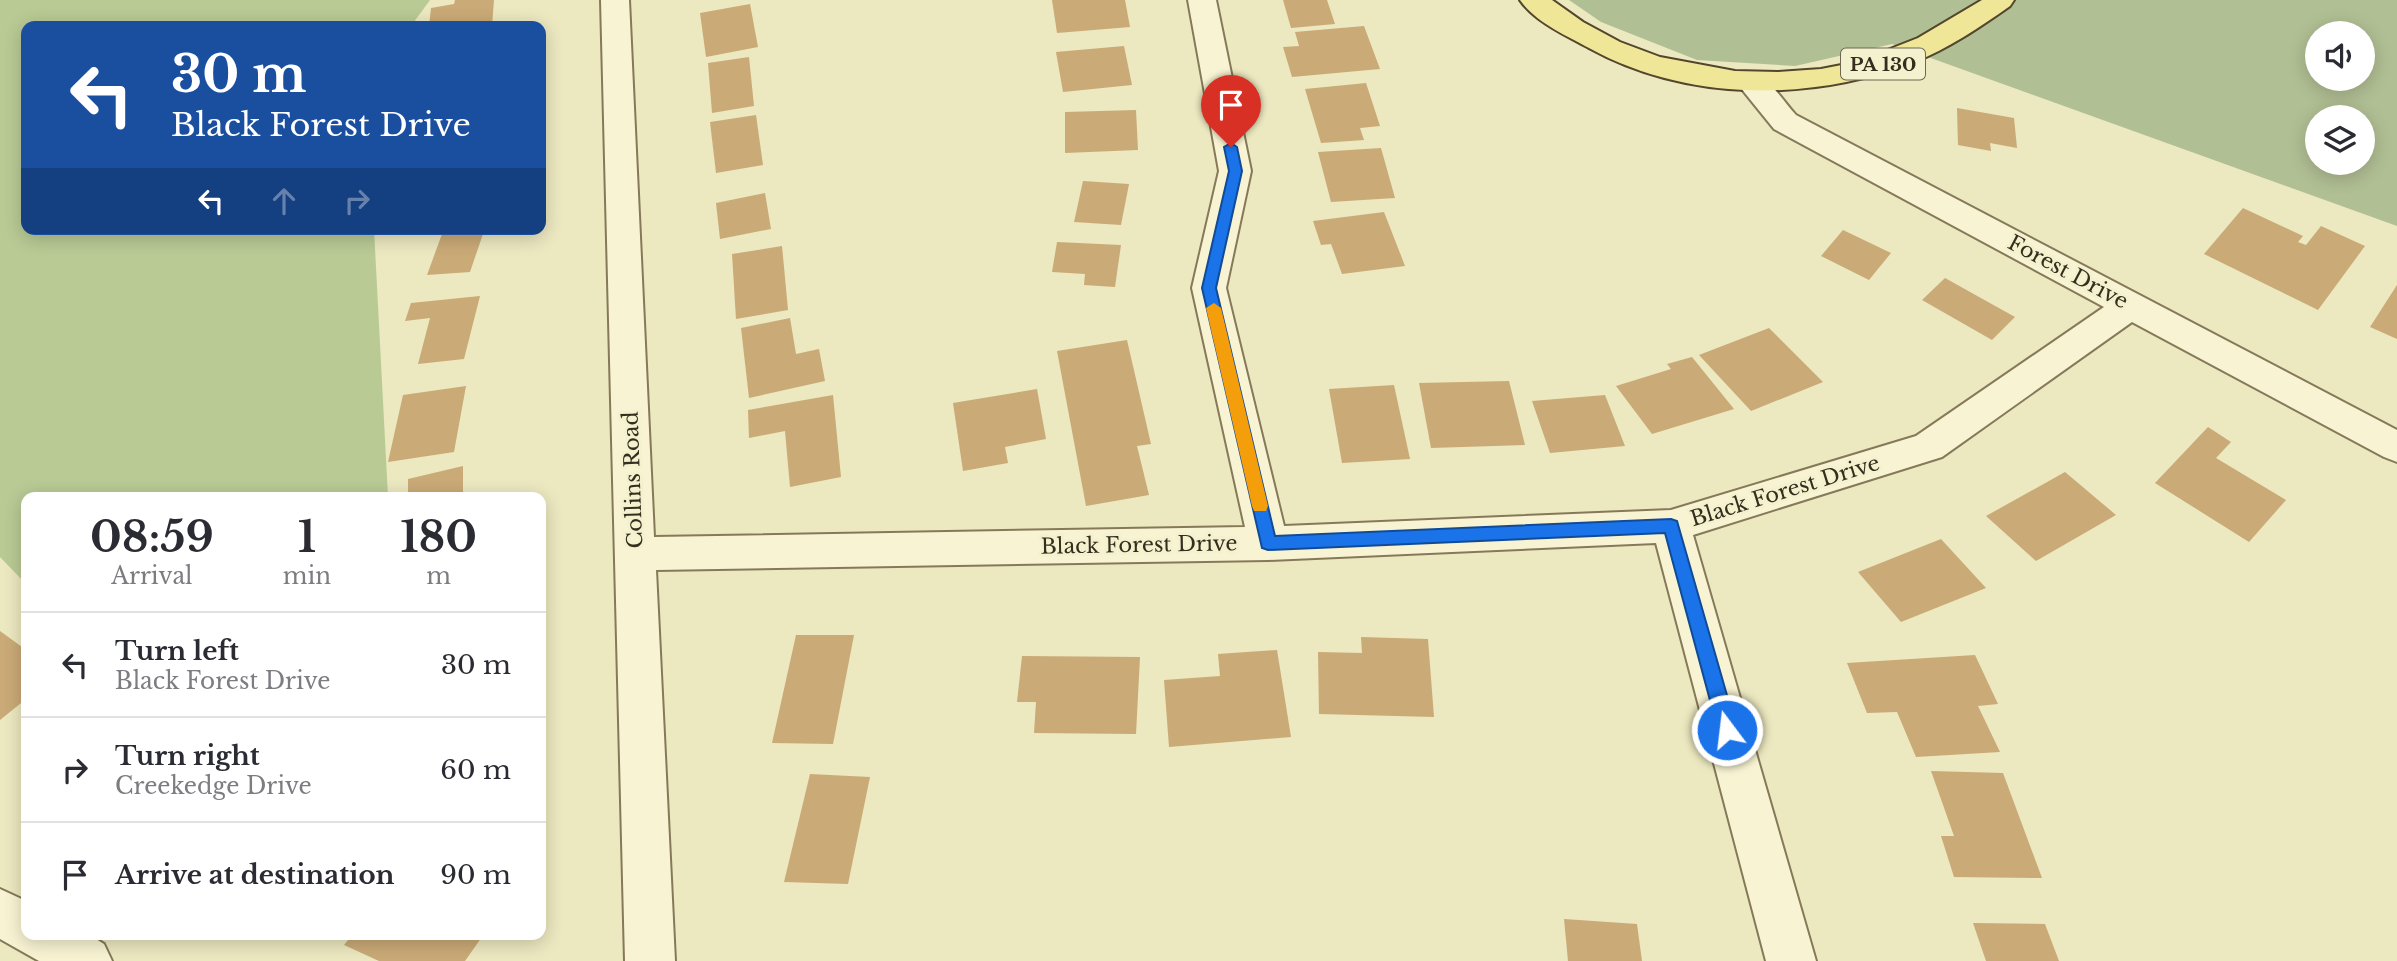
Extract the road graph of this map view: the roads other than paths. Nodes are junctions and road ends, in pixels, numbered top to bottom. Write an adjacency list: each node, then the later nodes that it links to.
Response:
1 (615, 0): 10 (street, Collins Road)
2 (1202, 0): 9 (street)
3 (1534, 0): 5 (main road, PA 130)
4 (2000, 0): 5 (main road, PA 130)
5 (1751, 82): 6 (street, Forest Drive)
6 (2131, 305): 7 (street, Forest Drive); 8 (street, Black Forest Drive)
7 (2397, 447)
8 (1671, 526): 9 (street, Black Forest Drive); 16 (street)
9 (1268, 543): 10 (street, Black Forest Drive)
10 (636, 554): 15 (street, Collins Road)
11 (0, 913): 12 (street)
12 (21, 924)
13 (50, 940): 14 (street)
14 (87, 961)
15 (650, 961)
16 (1791, 961)

